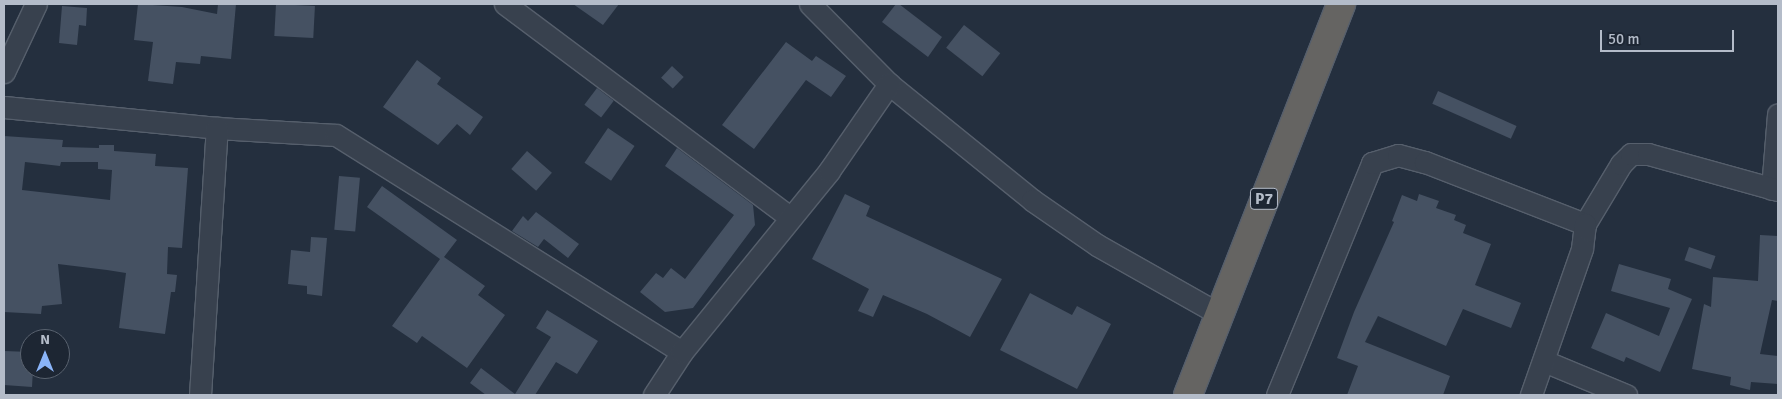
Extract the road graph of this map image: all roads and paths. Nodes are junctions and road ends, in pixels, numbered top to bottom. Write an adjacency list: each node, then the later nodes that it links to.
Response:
1 (36, 4): 5 (street)
2 (505, 4): 11 (street)
3 (810, 4): 6 (street)
4 (1341, 4): 13 (highway, P7)
5 (4, 72)
6 (889, 84): 11 (street); 13 (street)
7 (4, 108): 9 (street)
8 (1778, 114): 10 (street)
9 (217, 128): 14 (street); 16 (street)
10 (1775, 190): 12 (street)
11 (790, 217): 14 (street)
12 (1585, 224): 15 (street); 19 (street)
13 (1220, 314): 18 (highway, P7)
14 (682, 352): 17 (street)
15 (1544, 361): 20 (street); 21 (street)
16 (200, 395)
17 (654, 395)
18 (1188, 395)
19 (1277, 395)
20 (1530, 395)
21 (1626, 395)

